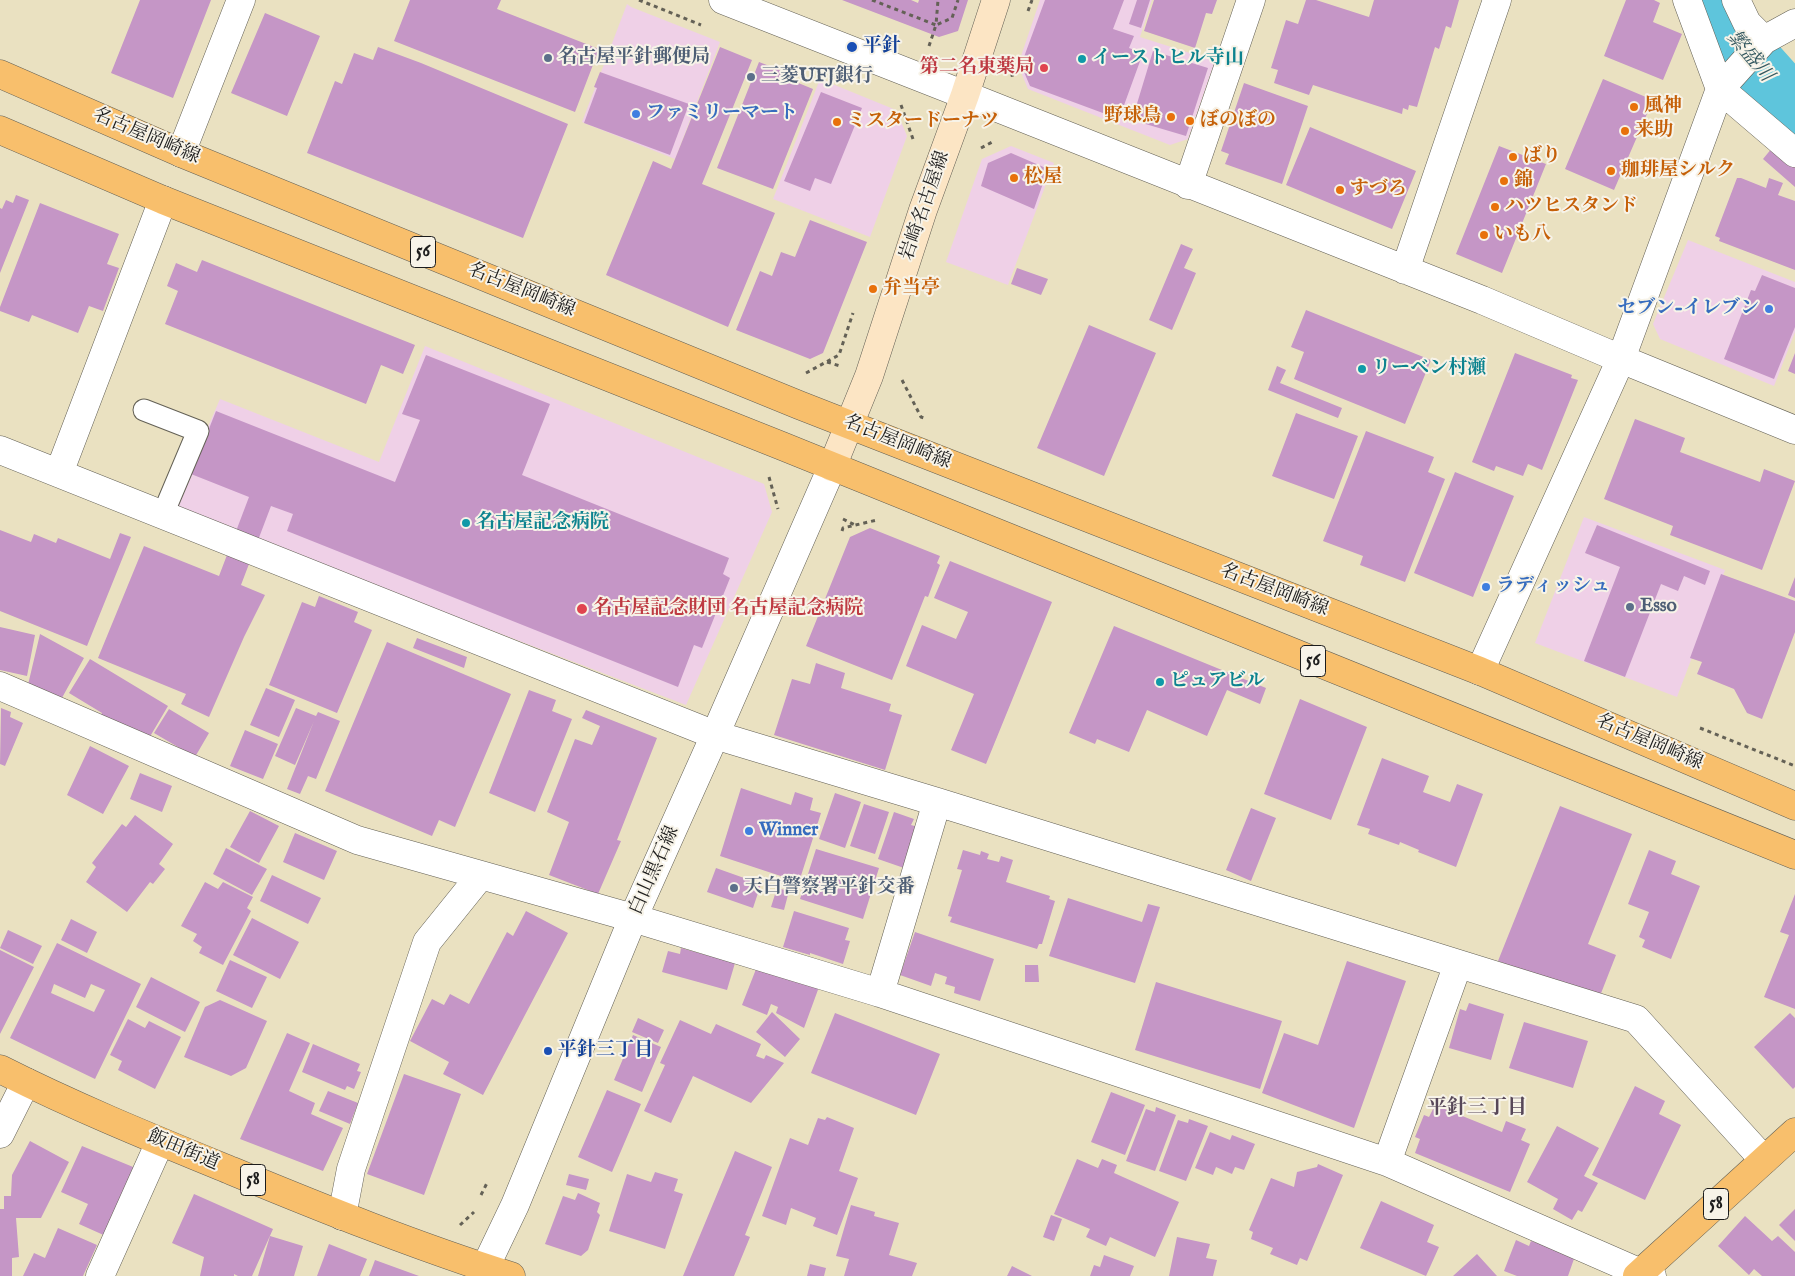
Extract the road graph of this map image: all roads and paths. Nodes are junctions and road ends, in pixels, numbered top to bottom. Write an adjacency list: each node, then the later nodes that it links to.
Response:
1 (241, 0): 29 (street)
2 (639, 0): 16 (path)
3 (723, 0): 23 (street)
4 (872, 0): 15 (path)
5 (938, 0): 15 (path)
6 (958, 0): 15 (path)
7 (996, 0): 23 (main road, 岩崎名古屋線)
8 (1032, 0): 13 (path)
9 (1251, 0): 31 (street)
10 (1497, 0): 33 (street)
11 (1687, 0): 22 (street)
12 (1736, 0): 17 (street)
13 (1026, 17)
14 (1795, 24): 17 (street)
15 (936, 25): 18 (path)
16 (710, 28)
17 (1764, 40): 22 (street)
18 (926, 54)
19 (1013, 58): 21 (path)
20 (0, 74): 29 (main road, 名古屋岡崎線 / 56)
21 (1014, 85)
22 (1720, 89): 30 (street); 35 (street)
23 (965, 95): 31 (street); 42 (main road, 岩崎名古屋線)
24 (901, 104): 27 (path)
25 (0, 130): 32 (main road, 56)
26 (997, 135): 28 (path)
27 (910, 147)
28 (976, 150)
29 (181, 153): 42 (main road, 名古屋岡崎線 / 56)
30 (1795, 154)
31 (1188, 185): 33 (street)
32 (163, 200): 45 (main road, 56); 46 (street)
33 (1404, 270): 35 (street)
34 (855, 308): 36 (path)
35 (1622, 359): 43 (street); 56 (street)
36 (826, 362): 37 (path); 38 (path)
37 (841, 366)
38 (805, 373)
39 (900, 377): 41 (path)
40 (144, 410): 51 (lane)
41 (930, 420)
42 (849, 423): 45 (main road, 岩崎名古屋線); 56 (main road, 名古屋岡崎線 / 56)
43 (1795, 430)
44 (0, 450): 46 (street)
45 (832, 467): 58 (street, 白山黒石線); 61 (main road, 56)
46 (59, 473): 51 (street)
47 (761, 474): 48 (path)
48 (773, 491): 49 (path); 50 (path)
49 (781, 494)
50 (778, 513)
51 (163, 514): 58 (street)
52 (842, 519): 54 (path)
53 (881, 520): 54 (path)
54 (855, 525): 55 (path)
55 (839, 538)
56 (1480, 671): 60 (main road, 名古屋岡崎線 / 56)
57 (0, 686): 62 (street)
58 (715, 735): 59 (street); 63 (street, 白山黒石線)
59 (937, 802): 64 (street); 65 (street)
60 (1795, 806)
61 (1795, 855)
62 (481, 875): 63 (street); 73 (street)
63 (633, 918): 65 (street); 74 (street, 白山黒石線)
64 (1458, 964): 71 (street); 72 (street)
65 (880, 993): 72 (street)
66 (0, 1069): 67 (main road, 飯田街道 / 58)
67 (26, 1082): 69 (street); 70 (main road, 飯田街道 / 58)
68 (1795, 1132): 71 (main road, 58)
69 (0, 1134)
70 (160, 1142): 73 (main road, 飯田街道 / 58); 76 (street)
71 (1764, 1160): 75 (main road, 58)
72 (1387, 1162): 75 (street)
73 (342, 1216): 74 (main road, 飯田街道 / 58)
74 (483, 1272): 77 (main road, 飯田街道 / 58)
75 (1644, 1275)
76 (100, 1276)
77 (511, 1276)

